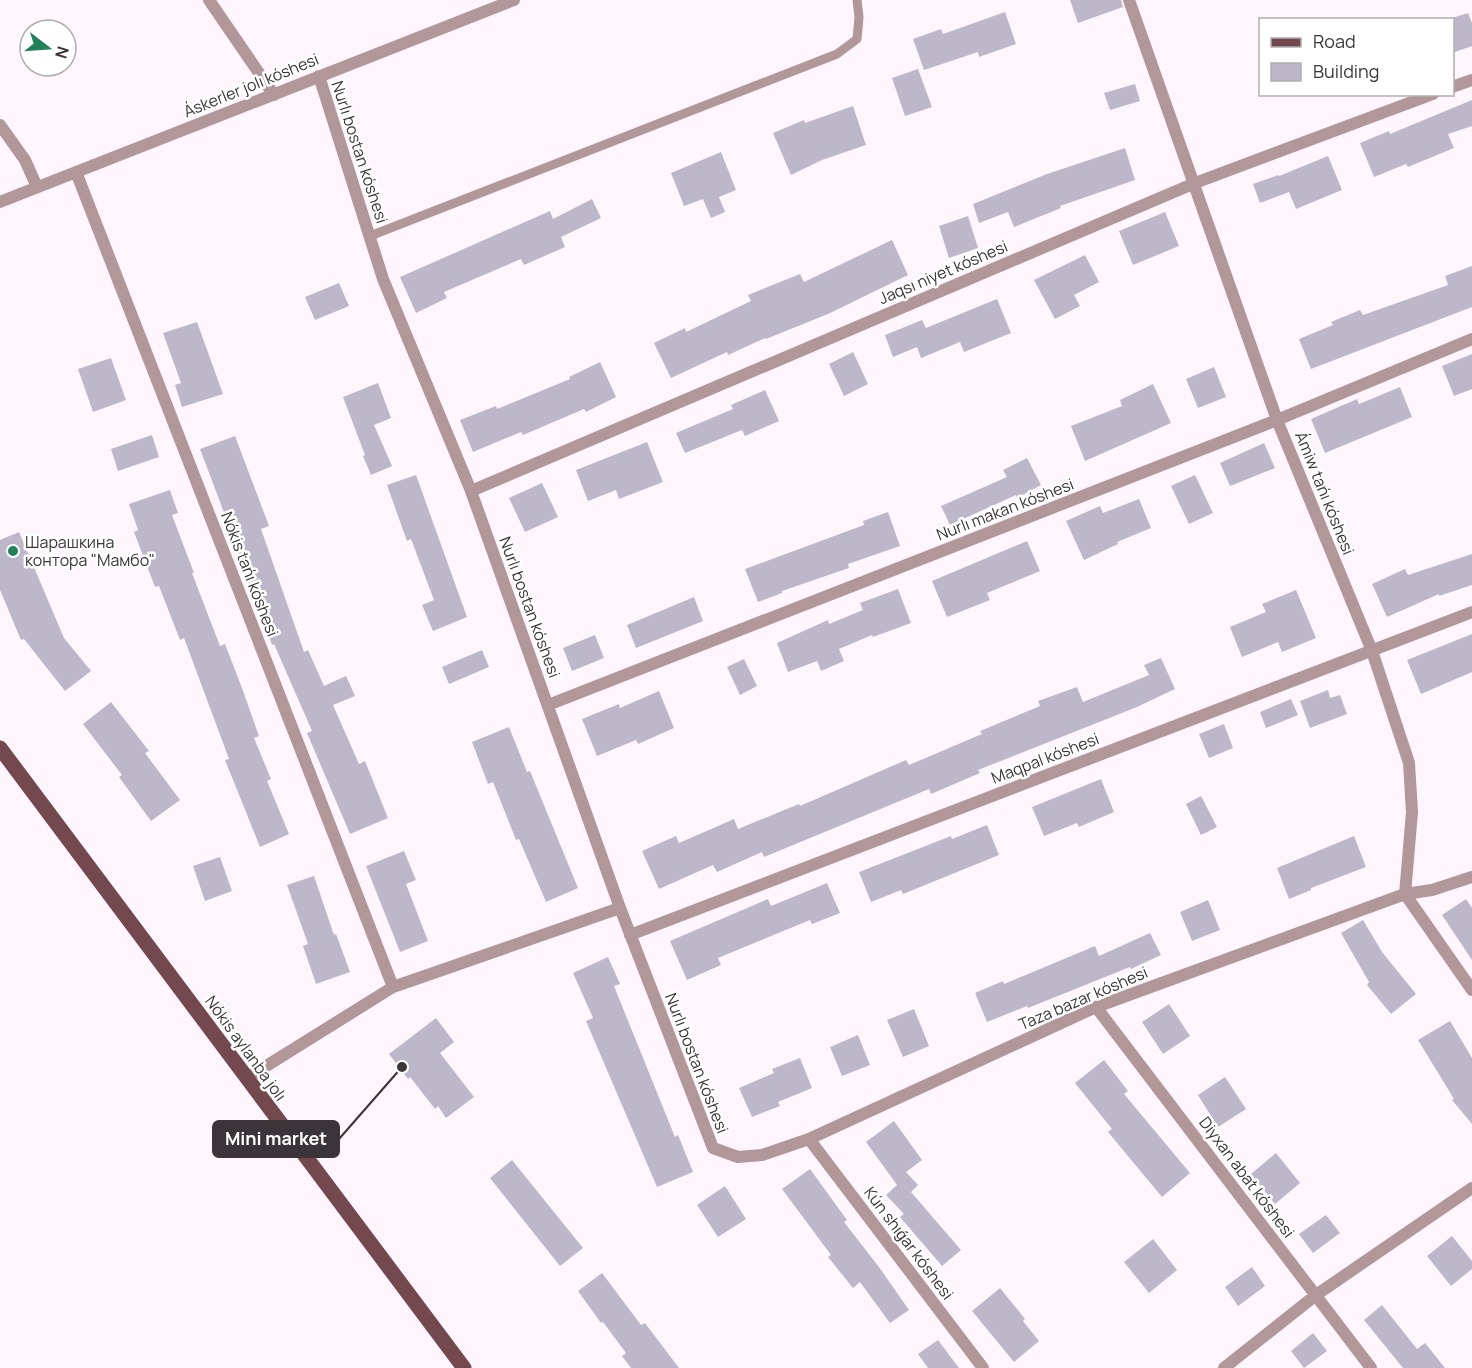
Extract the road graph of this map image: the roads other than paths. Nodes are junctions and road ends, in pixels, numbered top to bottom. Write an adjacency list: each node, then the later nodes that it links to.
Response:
1 (209, 0): 8 (street)
2 (514, 0): 5 (street, Áskerler jolı kóshesi)
3 (857, 0): 15 (lane)
4 (1129, 0): 12 (street, Ámiw tańı kóshesi)
5 (319, 76): 8 (street, Áskerler jolı kóshesi); 15 (street, Nurlı bostan kóshesi)
6 (1472, 80): 7 (street)
7 (1454, 86)
8 (274, 94): 11 (street, Áskerler jolı kóshesi)
9 (1428, 96): 12 (street, Jaqsı niyet kóshesi)
10 (0, 125): 13 (street)
11 (76, 172): 13 (street, Áskerler jolı kóshesi); 27 (street, Nókis tańı kóshesi)
12 (1195, 183): 17 (street, Ámiw tańı kóshesi); 18 (street, Jaqsı niyet kóshesi)
13 (37, 188): 14 (street, Áskerler jolı kóshesi)
14 (0, 202)
15 (370, 236): 18 (street, Nurlı bostan kóshesi)
16 (1472, 339): 17 (street, Nurlı makan kóshesi)
17 (1277, 420): 20 (street, Ámiw tańı kóshesi); 21 (street, Nurlı makan kóshesi)
18 (471, 491): 21 (street, Nurlı bostan kóshesi)
19 (1472, 612): 20 (street, Maqpal kóshesi)
20 (1371, 651): 24 (street, Ámiw tańı kóshesi); 26 (street, Maqpal kóshesi)
21 (548, 705): 25 (street, Nurlı bostan kóshesi)
22 (0, 748): 30 (main road, Nókis aylanba jolı)
23 (1472, 877): 24 (street, Taza bazar kóshesi)
24 (1405, 894): 28 (street); 29 (street, Taza bazar kóshesi)
25 (620, 908): 26 (street, Nurlı bostan kóshesi); 27 (street)
26 (630, 935): 32 (street, Nurlı bostan kóshesi)
27 (393, 987): 30 (street)
28 (1472, 990)
29 (1096, 1007): 31 (street, Taza bazar kóshesi); 34 (street, Diyxan abat kóshesi)
30 (248, 1078): 35 (main road, Nókis aylanba jolı)
31 (809, 1139): 32 (street, Taza bazar kóshesi); 36 (street, Kún shıǵar kóshesi)
32 (713, 1148)
33 (1472, 1188): 34 (street)
34 (1316, 1295): 37 (street); 38 (street, Diyxan abat kóshesi)
35 (465, 1368)
36 (983, 1368)
37 (1224, 1368)
38 (1371, 1368)

